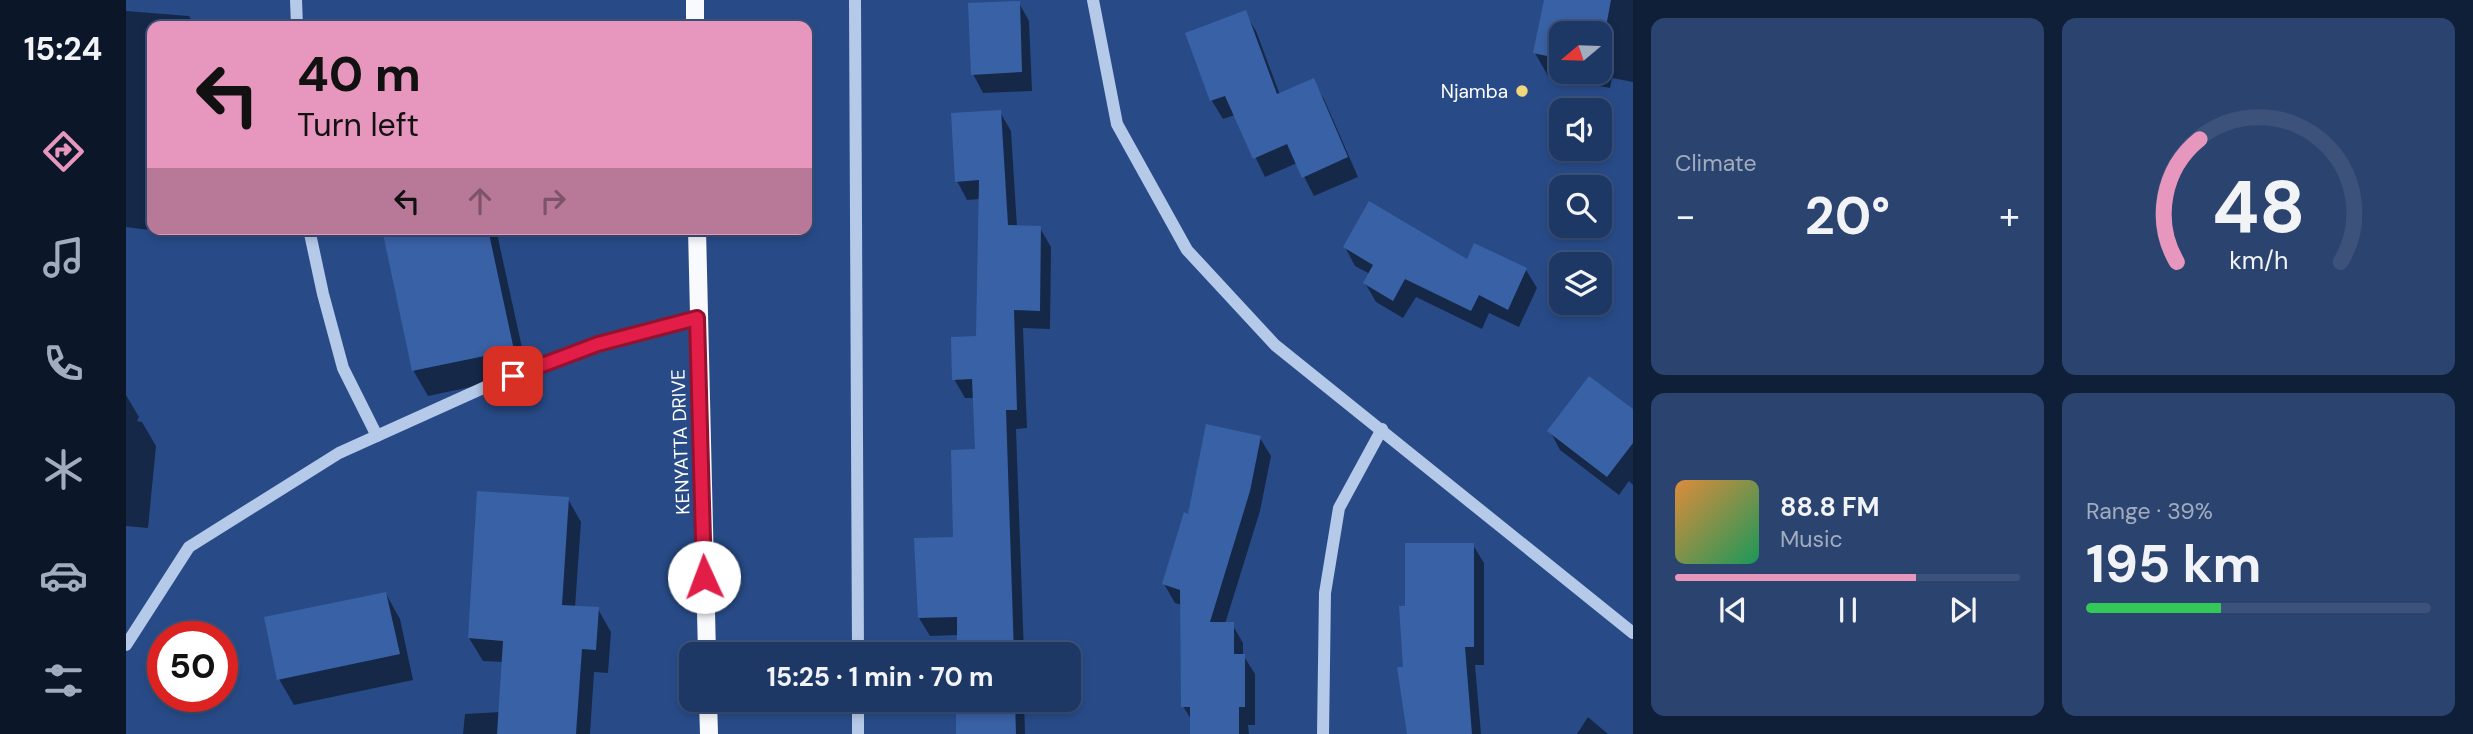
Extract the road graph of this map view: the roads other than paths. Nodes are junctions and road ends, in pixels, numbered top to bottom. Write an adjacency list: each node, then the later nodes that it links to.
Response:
1 (296, 0): 5 (street)
2 (695, 0): 6 (main road)
3 (855, 0): 14 (street)
4 (1093, 0): 10 (street)
5 (297, 21)
6 (695, 21)
7 (310, 235): 11 (street)
8 (696, 235): 9 (main road, KENYATTA DRIVE)
9 (697, 318): 11 (street); 13 (main road, KENYATTA DRIVE)
10 (1382, 429): 12 (street); 20 (street)
11 (377, 436): 15 (street)
12 (1633, 633)
13 (707, 642)
14 (858, 642)
15 (126, 645)
16 (708, 712): 18 (main road)
17 (858, 712): 19 (street)
18 (709, 734)
19 (859, 734)
20 (1323, 734)

